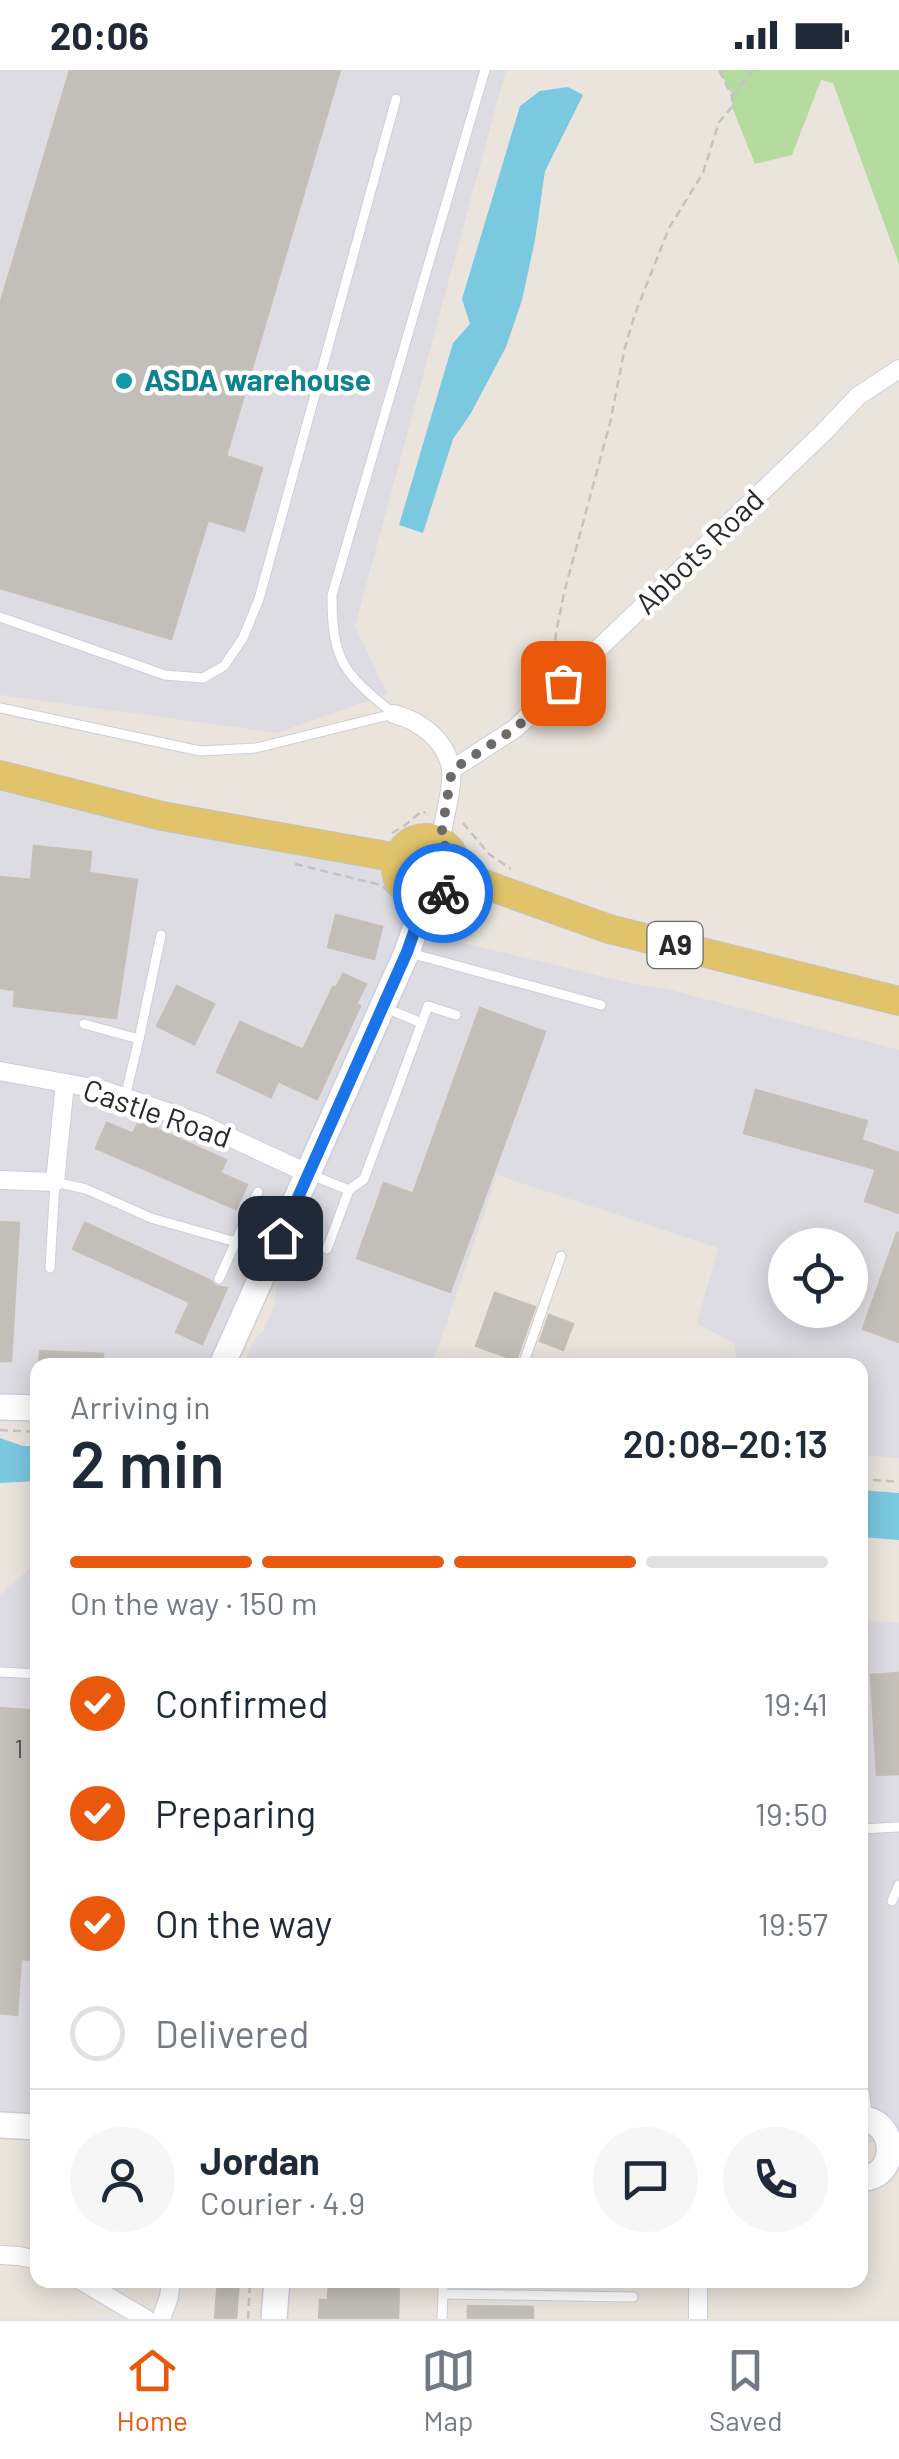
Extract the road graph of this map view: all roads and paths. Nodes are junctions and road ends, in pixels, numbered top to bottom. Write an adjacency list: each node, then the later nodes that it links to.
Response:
1 (486, 70): 10 (lane)
2 (719, 70): 4 (path)
3 (752, 70): 4 (path)
4 (732, 96): 8 (path)
5 (396, 99): 7 (lane)
6 (899, 369): 8 (street, Abbots Road)
7 (0, 618)
8 (563, 683): 11 (street, Abbots Road)
9 (0, 708): 10 (lane)
10 (394, 714): 11 (street)
11 (452, 770): 13 (street)
12 (0, 774): 14 (main road)
13 (442, 830): 14 (main road); 14 (path); 15 (path); 16 (main road)
14 (390, 857): 17 (main road)
15 (513, 870)
16 (456, 874): 17 (main road); 20 (main road, A9)
17 (426, 898): 19 (street)
18 (160, 935): 26 (lane)
19 (407, 952): 21 (lane); 22 (street)
20 (899, 1001)
21 (602, 1005)
22 (383, 1007): 25 (lane); 30 (street)
23 (456, 1015): 25 (lane)
24 (84, 1024): 26 (lane)
25 (422, 1024): 33 (lane)
26 (139, 1039): 29 (lane)
27 (0, 1071): 28 (street, Castle Road)
28 (65, 1083): 29 (street, Castle Road); 32 (street)
29 (126, 1098): 30 (street, Castle Road)
30 (309, 1174): 33 (lane); 40 (street)
31 (0, 1180): 32 (street)
32 (55, 1182): 35 (lane); 38 (lane)
33 (349, 1190): 36 (lane)
34 (258, 1192): 35 (lane)
35 (236, 1242): 39 (lane)
36 (327, 1249)
37 (562, 1256): 41 (lane)
38 (50, 1268)
39 (219, 1279)
40 (225, 1358)
41 (526, 1358)
42 (0, 1406): 43 (street)
43 (30, 1408)
44 (0, 1430): 45 (path)
45 (30, 1432)
46 (868, 1480): 47 (path)
47 (899, 1482)
48 (0, 1672): 49 (lane)
49 (30, 1674)
50 (899, 1827): 51 (lane)
51 (868, 1829)
52 (899, 1885): 53 (lane)
53 (892, 1901)
54 (868, 2116): 57 (street)
55 (0, 2125): 56 (street)
56 (30, 2127)
57 (897, 2142): 58 (street)
58 (868, 2177)
59 (0, 2256): 60 (street)
60 (30, 2259)
61 (94, 2288): 69 (street)
62 (170, 2288): 70 (street)
63 (250, 2288): 71 (path)
64 (276, 2288): 72 (street)
65 (442, 2288): 67 (lane)
66 (698, 2288): 74 (street)
67 (442, 2294): 68 (lane); 73 (lane)
68 (633, 2296)
69 (146, 2319)
70 (160, 2319)
71 (248, 2319)
72 (274, 2319)
73 (442, 2319)
74 (698, 2319)

